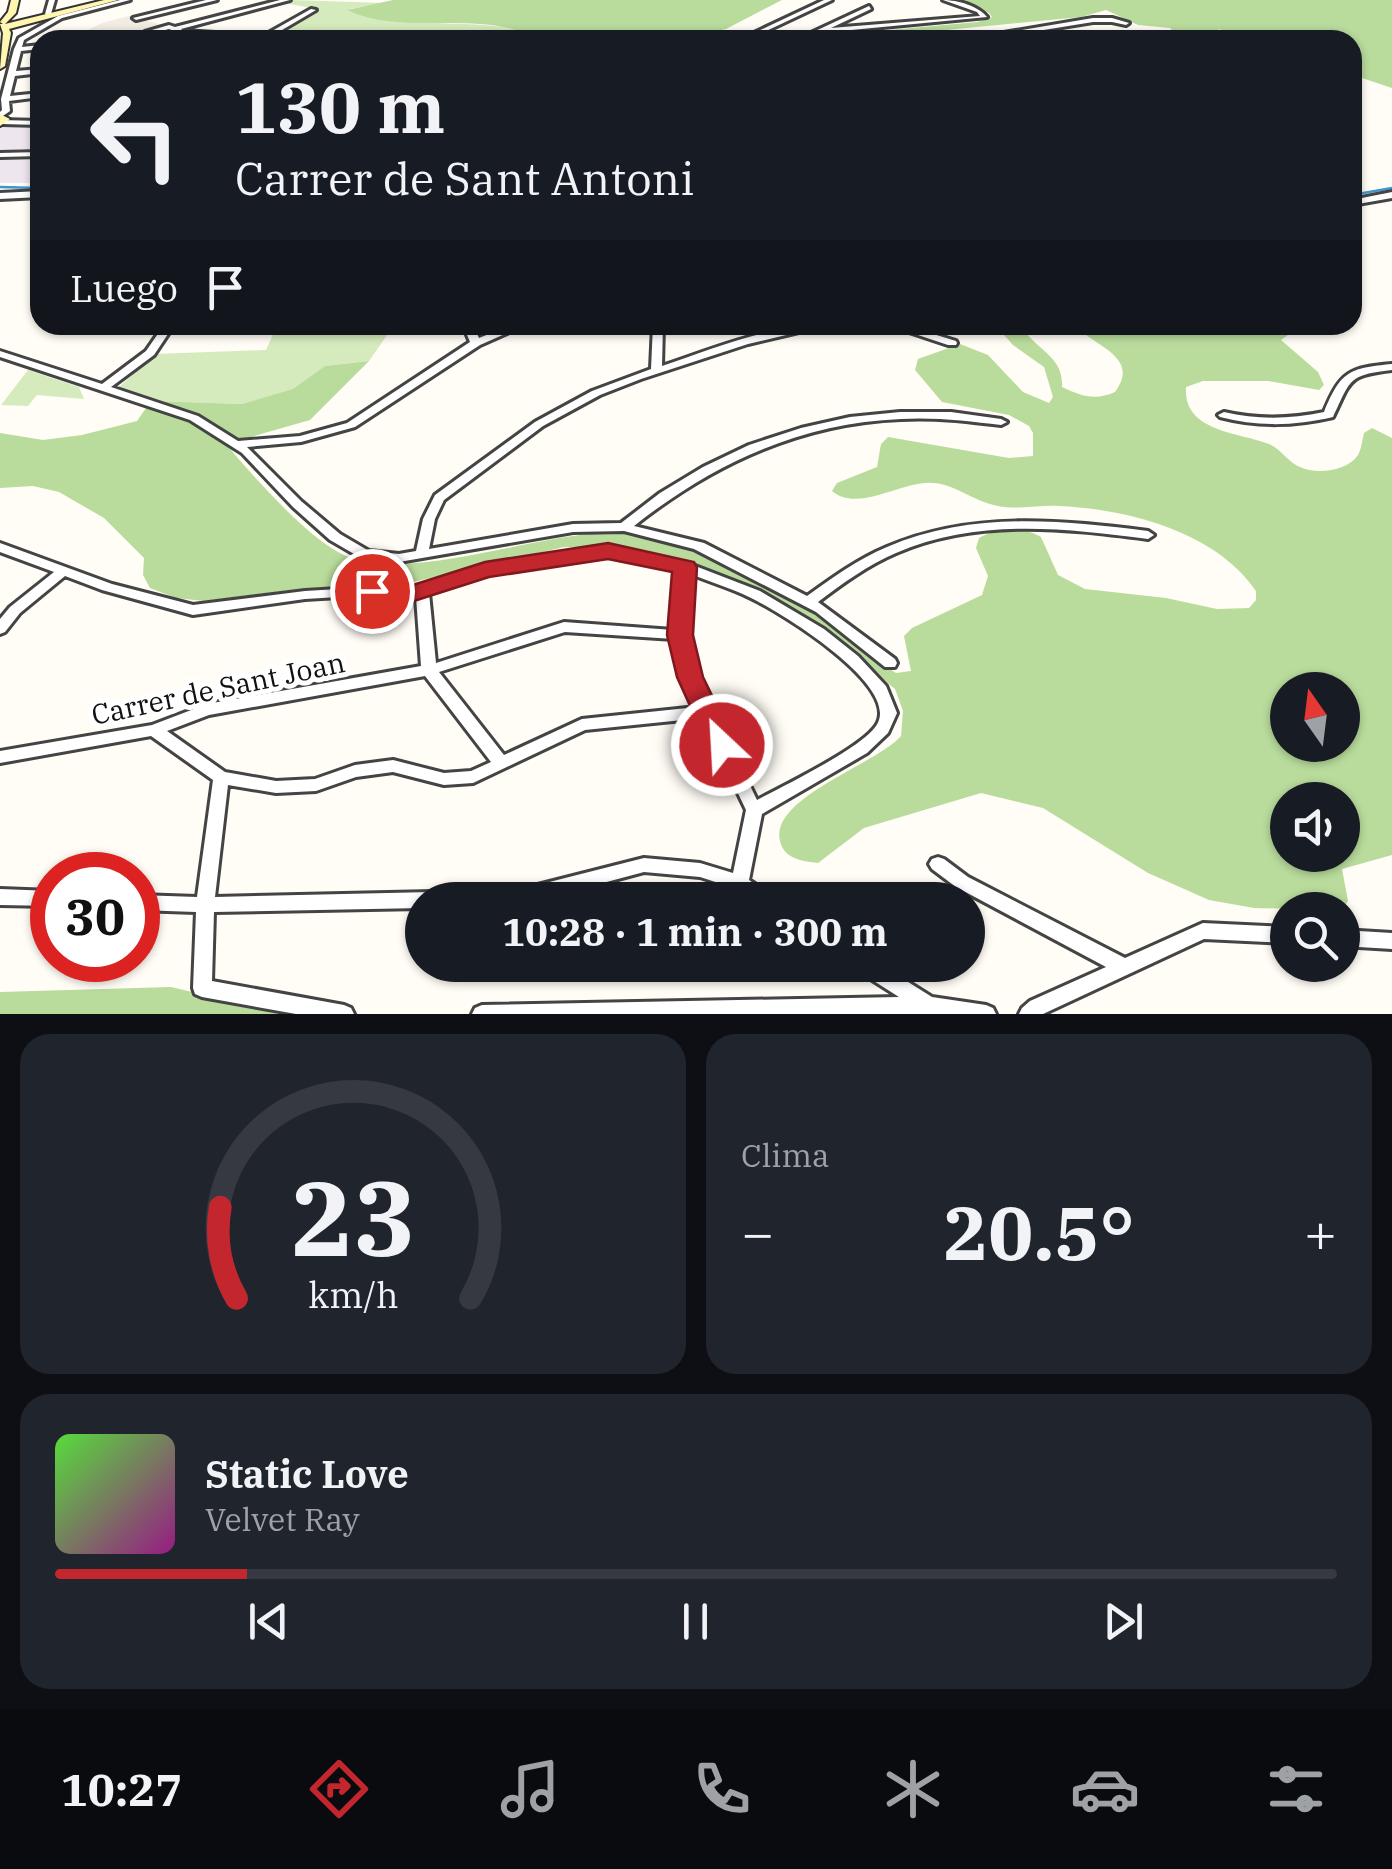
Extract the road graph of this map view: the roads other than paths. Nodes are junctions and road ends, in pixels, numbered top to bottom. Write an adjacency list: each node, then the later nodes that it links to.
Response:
1 (15, 0): 15 (main road)
2 (52, 0): 13 (street)
3 (127, 0): 10 (street)
4 (198, 0): 14 (street)
5 (214, 0): 14 (street)
6 (257, 0): 11 (street)
7 (286, 0): 11 (street)
8 (828, 0): 22 (street)
9 (946, 0): 24 (street)
10 (110, 4): 13 (main road); 15 (main road); 18 (street)
11 (275, 4): 20 (street); 21 (street)
12 (870, 8): 23 (street)
13 (48, 14): 15 (main road)
14 (132, 17): 19 (street)
15 (21, 20): 17 (main road); 17 (main road); 27 (main road)
16 (1126, 23): 25 (street)
17 (2, 26): 27 (main road)
18 (34, 30)
19 (154, 30)
20 (182, 30)
21 (278, 30)
22 (764, 30)
23 (822, 30)
24 (831, 30)
25 (1040, 30)
26 (30, 33): 29 (street)
27 (6, 41): 30 (main road)
28 (30, 47): 29 (street)
29 (17, 49): 32 (street)
30 (0, 66)
31 (30, 71): 32 (street)
32 (12, 74): 34 (street)
33 (30, 97): 34 (street)
34 (6, 99): 35 (street)
35 (0, 120): 36 (street)
36 (30, 122)
37 (30, 154): 38 (street)
38 (0, 155)
39 (30, 194): 40 (street)
40 (0, 196)
41 (1392, 196): 42 (street)
42 (1362, 201)
43 (162, 335): 54 (street)
44 (472, 335): 49 (street)
45 (496, 335): 49 (street)
46 (658, 335): 53 (street)
47 (774, 335): 53 (street)
48 (926, 335): 50 (street)
49 (476, 343): 57 (street)
50 (952, 343)
51 (0, 354): 54 (street)
52 (1392, 367): 55 (street)
53 (656, 370): 61 (street)
54 (102, 389): 57 (street)
55 (1224, 415)
56 (1002, 422): 58 (street)
57 (236, 444): 61 (street)
58 (624, 526): 61 (street); 65 (street)
59 (1148, 535): 65 (street)
60 (0, 547): 63 (street)
61 (422, 554)
62 (685, 567): 64 (street); 67 (street); 75 (street)
63 (63, 571): 64 (street); 66 (street)
64 (422, 590): 69 (street)
65 (808, 602): 68 (street)
66 (0, 629)
67 (680, 635): 69 (street, Carrer de Sant Joan); 70 (street)
68 (890, 663)
69 (428, 670): 71 (street, Carrer de Sant Joan); 73 (street)
70 (706, 712): 73 (street); 75 (street)
71 (154, 730): 72 (street, Carrer de Sant Joan); 74 (street)
72 (0, 757)
73 (500, 762): 74 (street)
74 (220, 778): 84 (street)
75 (754, 810): 79 (street)
76 (938, 864): 88 (street)
77 (577, 882): 78 (street)
78 (737, 882)
79 (740, 882)
80 (0, 897): 81 (street)
81 (30, 898)
82 (405, 900): 84 (street)
83 (160, 903): 84 (street)
84 (205, 905): 92 (street)
85 (1270, 935): 88 (street)
86 (1360, 939): 87 (street)
87 (1392, 941)
88 (1124, 967): 95 (street)
89 (892, 982): 90 (street)
90 (929, 1005): 91 (street); 93 (street)
91 (959, 1011): 94 (street)
92 (344, 1014)
93 (482, 1014)
94 (986, 1014)
95 (1029, 1014)

